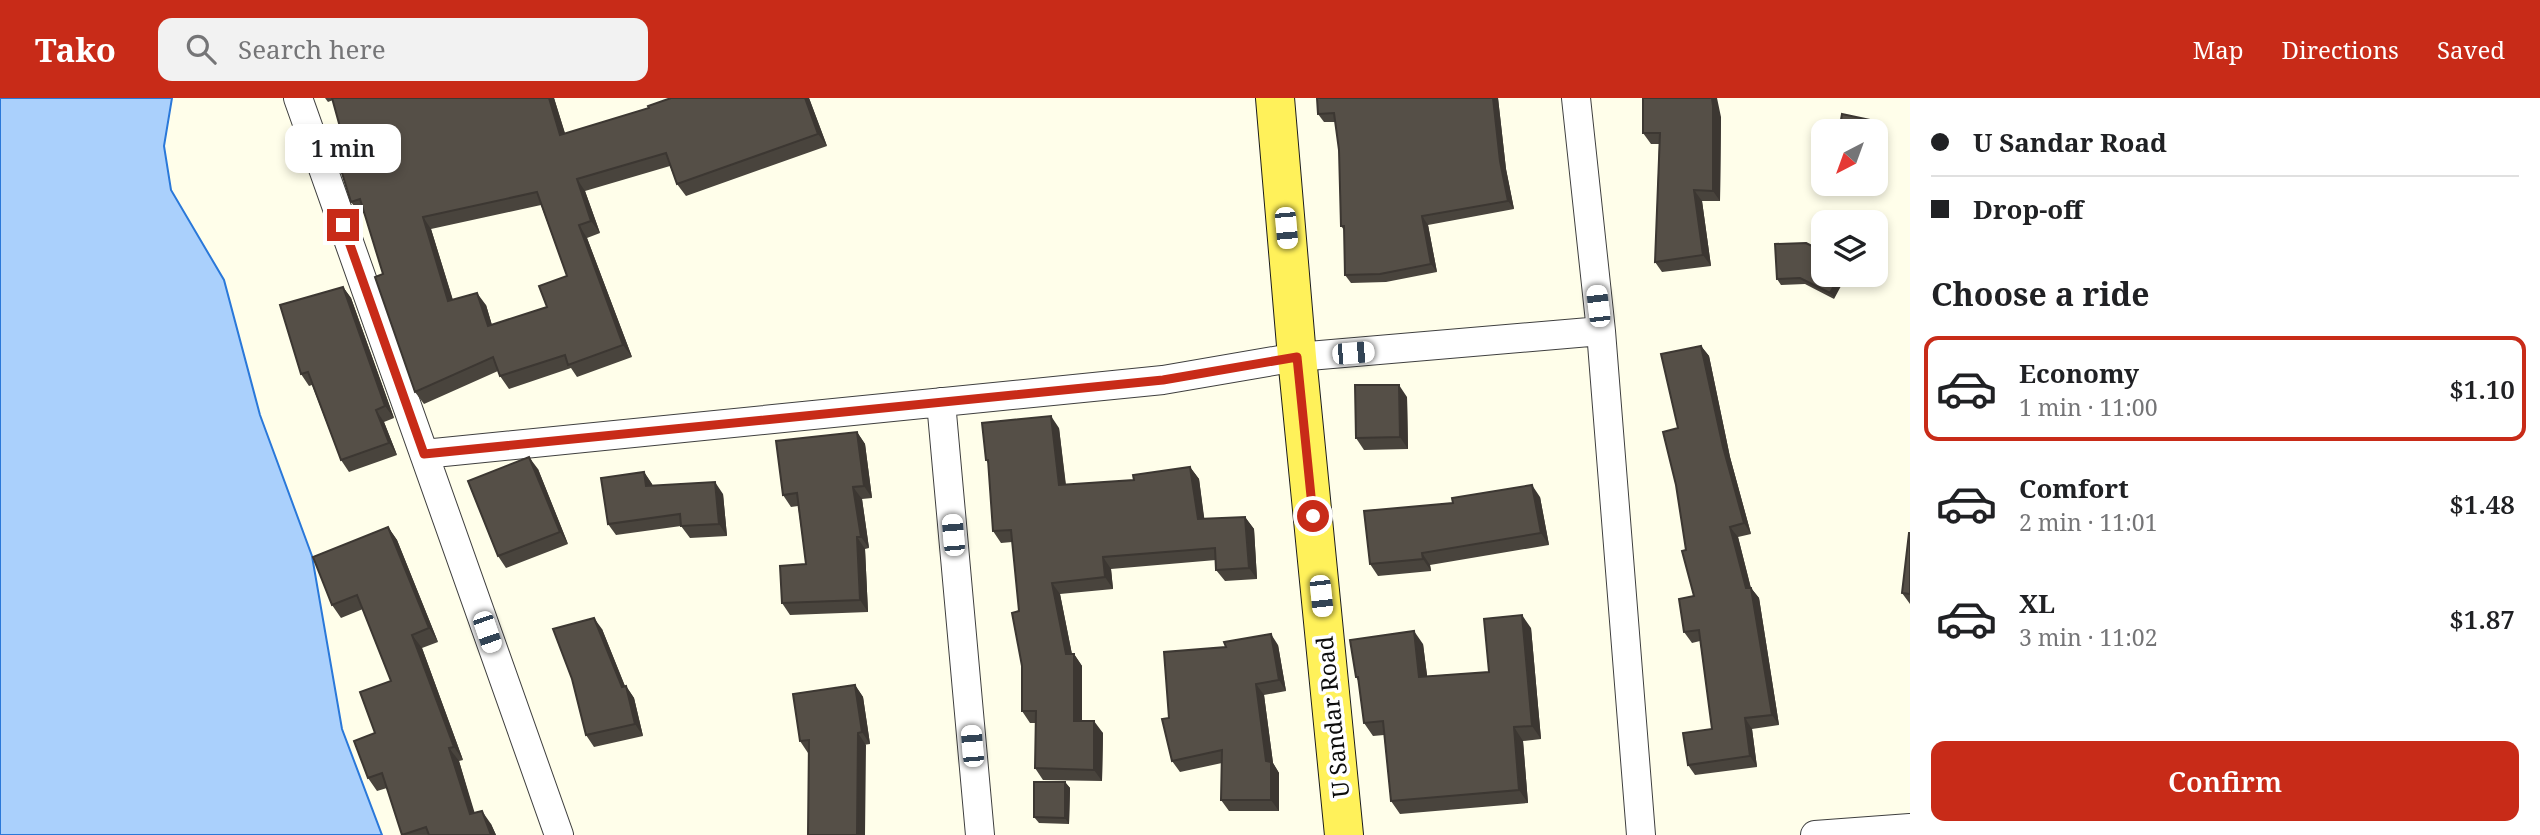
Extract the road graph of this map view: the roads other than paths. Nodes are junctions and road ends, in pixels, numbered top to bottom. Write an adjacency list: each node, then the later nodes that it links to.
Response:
1 (298, 98): 7 (street)
2 (1275, 98): 5 (main road, U Sandar Road)
3 (1576, 98): 4 (street)
4 (1601, 331): 5 (street); 12 (street)
5 (1297, 357): 6 (street); 11 (main road, U Sandar Road)
6 (942, 402): 7 (street); 10 (street)
7 (424, 454): 9 (street)
8 (1910, 828): 13 (street)
9 (559, 835)
10 (980, 835)
11 (1344, 835)
12 (1641, 835)
13 (1815, 835)

